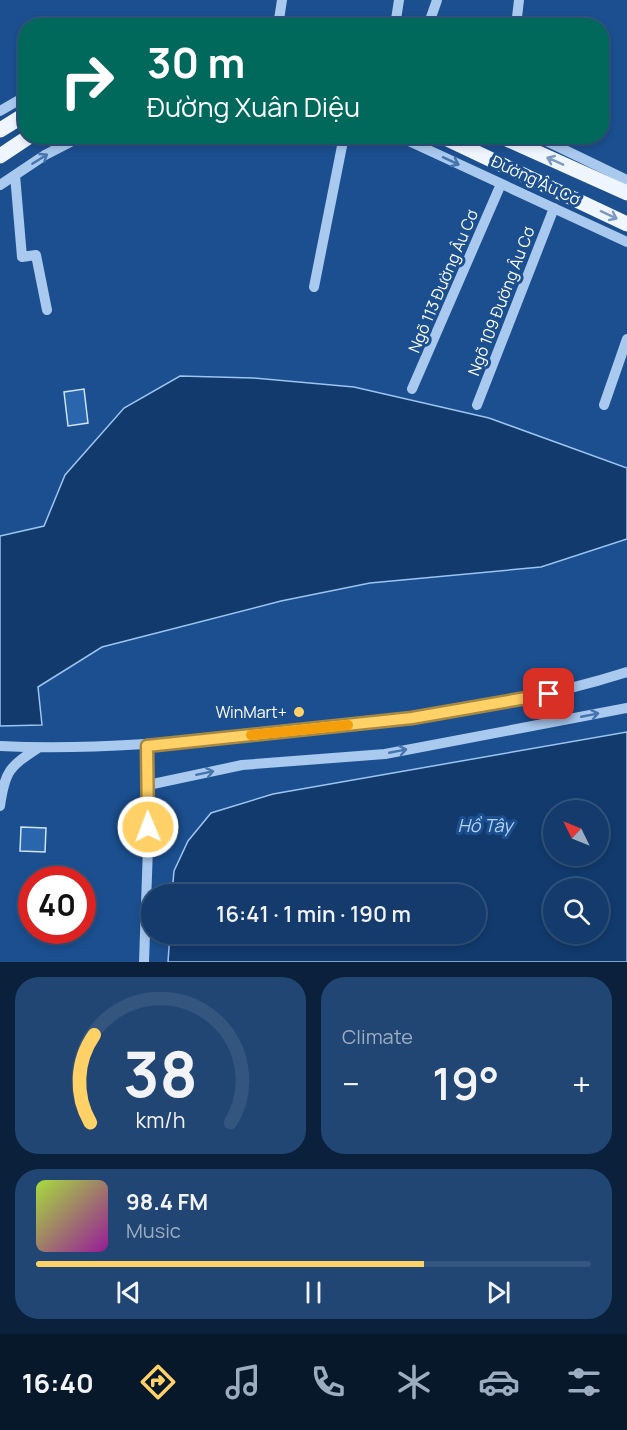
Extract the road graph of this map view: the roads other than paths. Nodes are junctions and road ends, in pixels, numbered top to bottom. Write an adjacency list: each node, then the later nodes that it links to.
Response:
1 (282, 0): 5 (street)
2 (399, 0): 6 (street)
3 (437, 0): 7 (street)
4 (519, 0): 8 (street)
5 (279, 18)
6 (396, 18)
7 (431, 18)
8 (517, 18)
9 (18, 101): 10 (street)
10 (0, 111)
11 (18, 119): 12 (main road)
12 (0, 130)
13 (18, 144): 20 (main road)
14 (66, 144): 21 (street, one-way to 14)
15 (342, 144): 29 (street)
16 (415, 144): 23 (street, Đường Âu Cơ, one-way to 23)
17 (458, 144): 27 (main road, Đường Âu Cơ, one-way to 27)
18 (518, 144): 25 (main road, Đường Âu Cơ, one-way to 18)
19 (553, 144): 22 (street)
20 (0, 156)
21 (15, 175): 24 (street); 30 (street)
22 (627, 180)
23 (501, 184): 26 (street, Đường Âu Cơ); 32 (street, Ngõ 113 Đường Âu Cơ)
24 (0, 185)
25 (627, 194)
26 (554, 208): 28 (street, Đường Âu Cơ); 33 (street, Ngõ 109 Đường Âu Cơ)
27 (627, 224)
28 (627, 242)
29 (314, 287)
30 (47, 310)
31 (627, 339): 34 (street)
32 (412, 389)
33 (477, 405)
34 (604, 405)
35 (627, 672): 38 (street)
36 (627, 708): 40 (street, one-way to 36)
37 (0, 746): 39 (street)
38 (147, 746): 39 (street); 40 (street)
39 (38, 748): 41 (street)
40 (148, 785): 42 (street)
41 (0, 806)
42 (144, 962)

